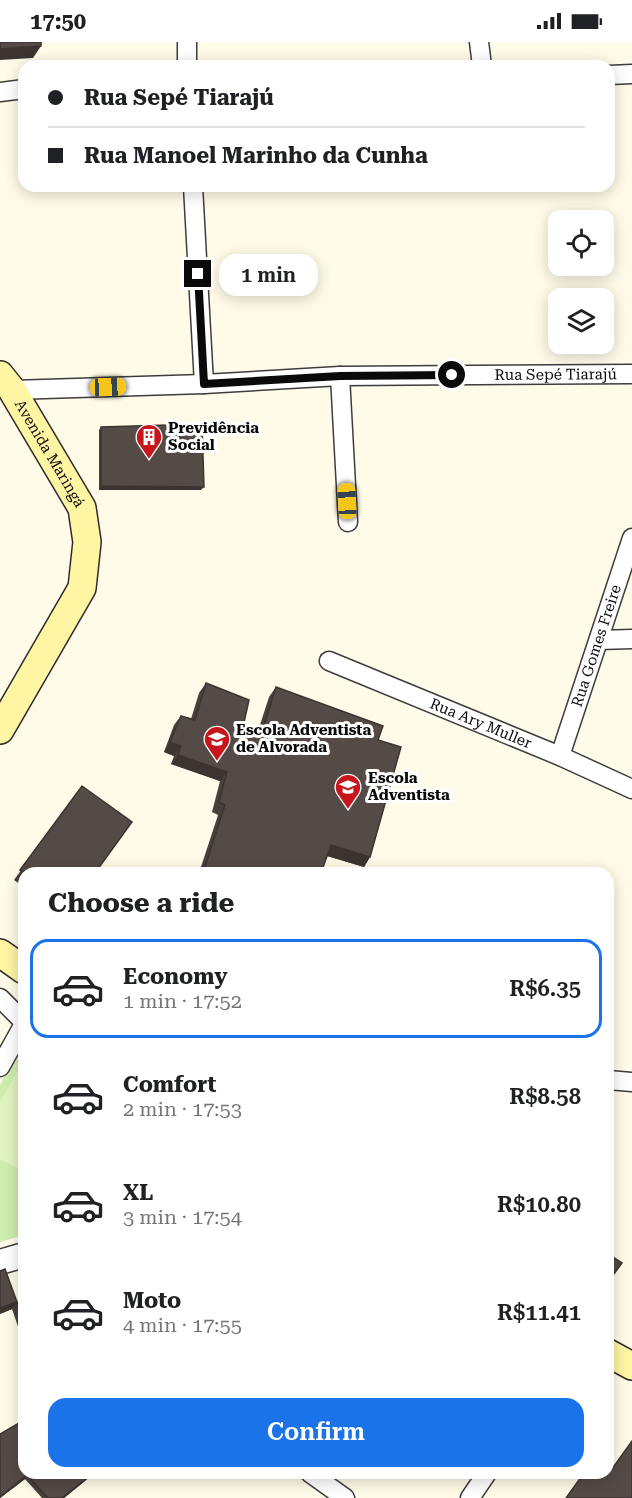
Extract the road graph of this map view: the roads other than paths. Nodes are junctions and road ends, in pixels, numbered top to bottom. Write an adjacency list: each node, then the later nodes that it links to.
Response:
1 (187, 42): 3 (street)
2 (478, 42): 4 (street)
3 (187, 60)
4 (481, 60)
5 (615, 75): 6 (street)
6 (632, 75)
7 (18, 90): 8 (street)
8 (0, 92)
9 (193, 192): 13 (street)
10 (632, 374): 11 (street, Rua Sepé Tiarajú)
11 (340, 376): 13 (street, Rua Sepé Tiarajú); 14 (street)
12 (6, 383): 13 (street, Rua Sepé Tiarajú); 19 (main road, Avenida Maringá)
13 (204, 384)
14 (348, 522)
15 (632, 538): 17 (street, Rua Gomes Freire)
16 (632, 639): 17 (street)
17 (599, 640): 20 (street, Rua Gomes Freire)
18 (328, 661): 20 (street, Rua Ary Muller)
19 (0, 730)
20 (560, 756): 21 (street, Rua Ary Muller)
21 (632, 789)
22 (0, 953): 23 (main road)
23 (18, 966)
24 (0, 998): 25 (street)
25 (18, 1017)
26 (18, 1034): 27 (street)
27 (0, 1067)
28 (614, 1080): 29 (street)
29 (632, 1082)
30 (18, 1257): 31 (street)
31 (0, 1262)
32 (318, 1479): 34 (street)
33 (483, 1479): 35 (street)
34 (345, 1498)
35 (470, 1498)

